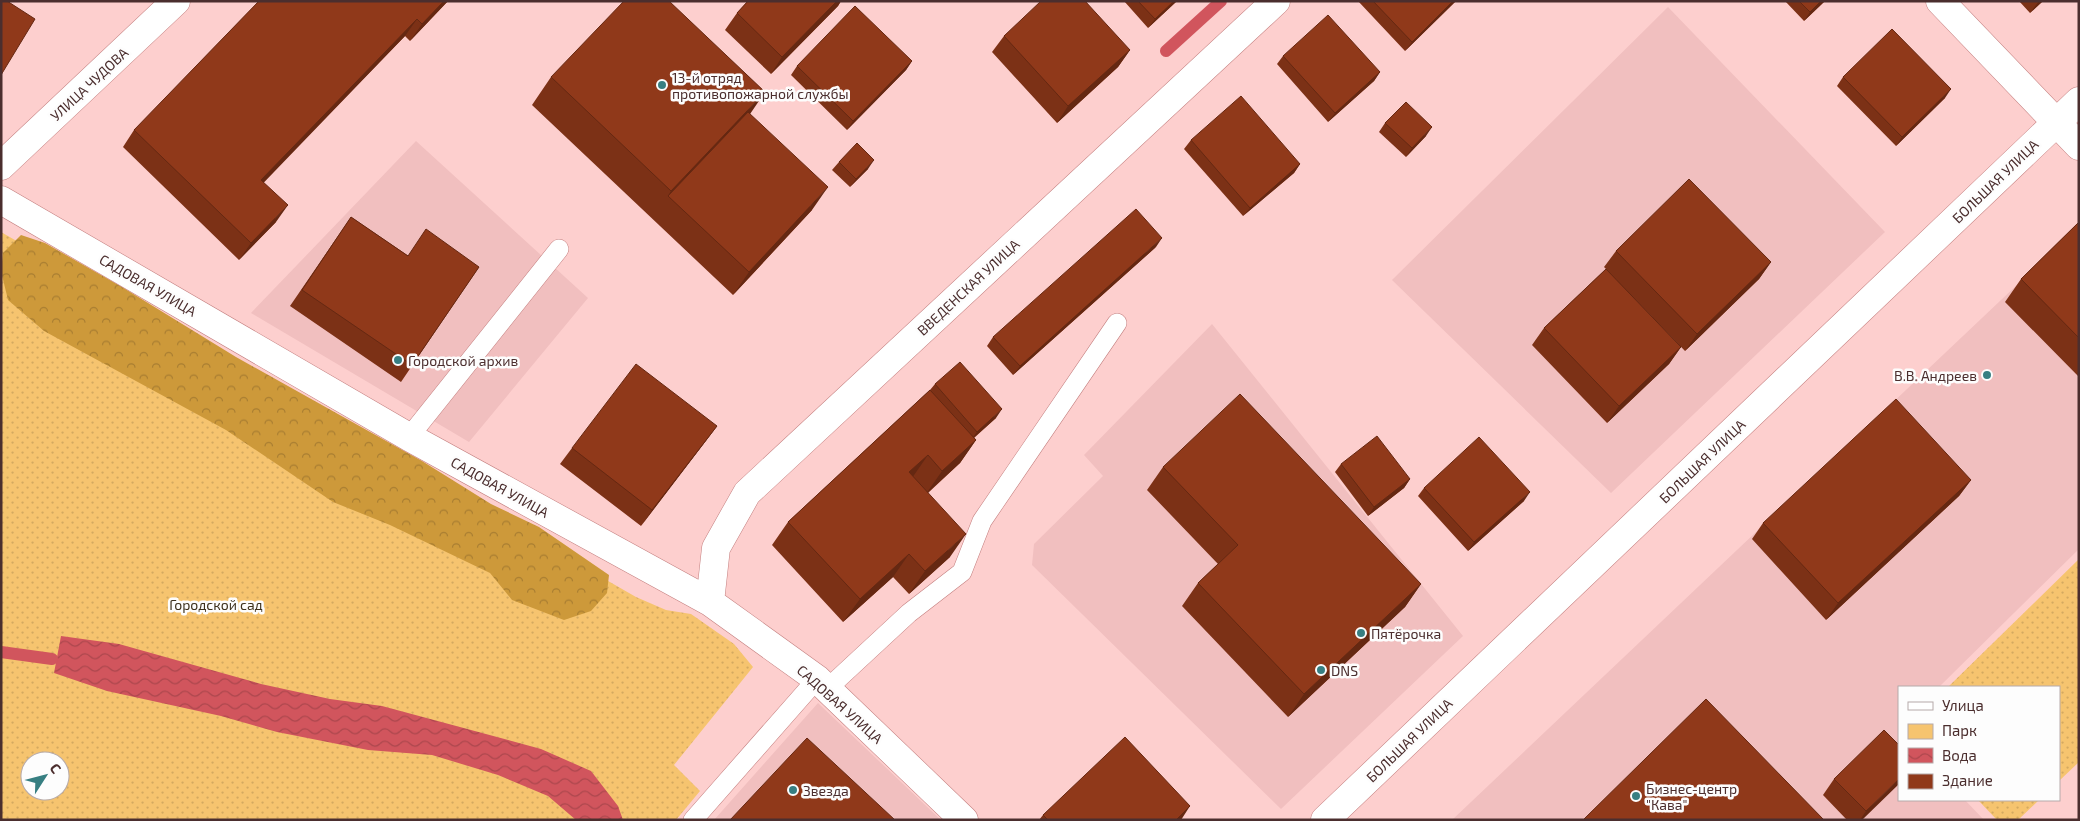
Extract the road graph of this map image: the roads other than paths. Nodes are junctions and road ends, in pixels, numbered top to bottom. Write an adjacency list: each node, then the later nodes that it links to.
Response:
1 (176, 1): 7 (street, УЛИЦА ЧУДОВА)
2 (1276, 1): 12 (street, ВВЕДЕНСКАЯ УЛИЦА)
3 (1940, 1): 5 (street)
4 (2079, 101): 5 (street, БОЛЬШАЯ УЛИЦА)
5 (2057, 122): 6 (street); 16 (street, БОЛЬШАЯ УЛИЦА)
6 (2079, 146)
7 (1, 166)
8 (1, 200): 11 (street, САДОВАЯ УЛИЦА)
9 (559, 249): 11 (lane)
10 (1117, 323): 13 (lane)
11 (409, 437): 12 (street, САДОВАЯ УЛИЦА)
12 (710, 602): 13 (street, САДОВАЯ УЛИЦА)
13 (822, 684): 14 (lane); 15 (street, САДОВАЯ УЛИЦА)
14 (693, 820)
15 (964, 820)
16 (1325, 820)

